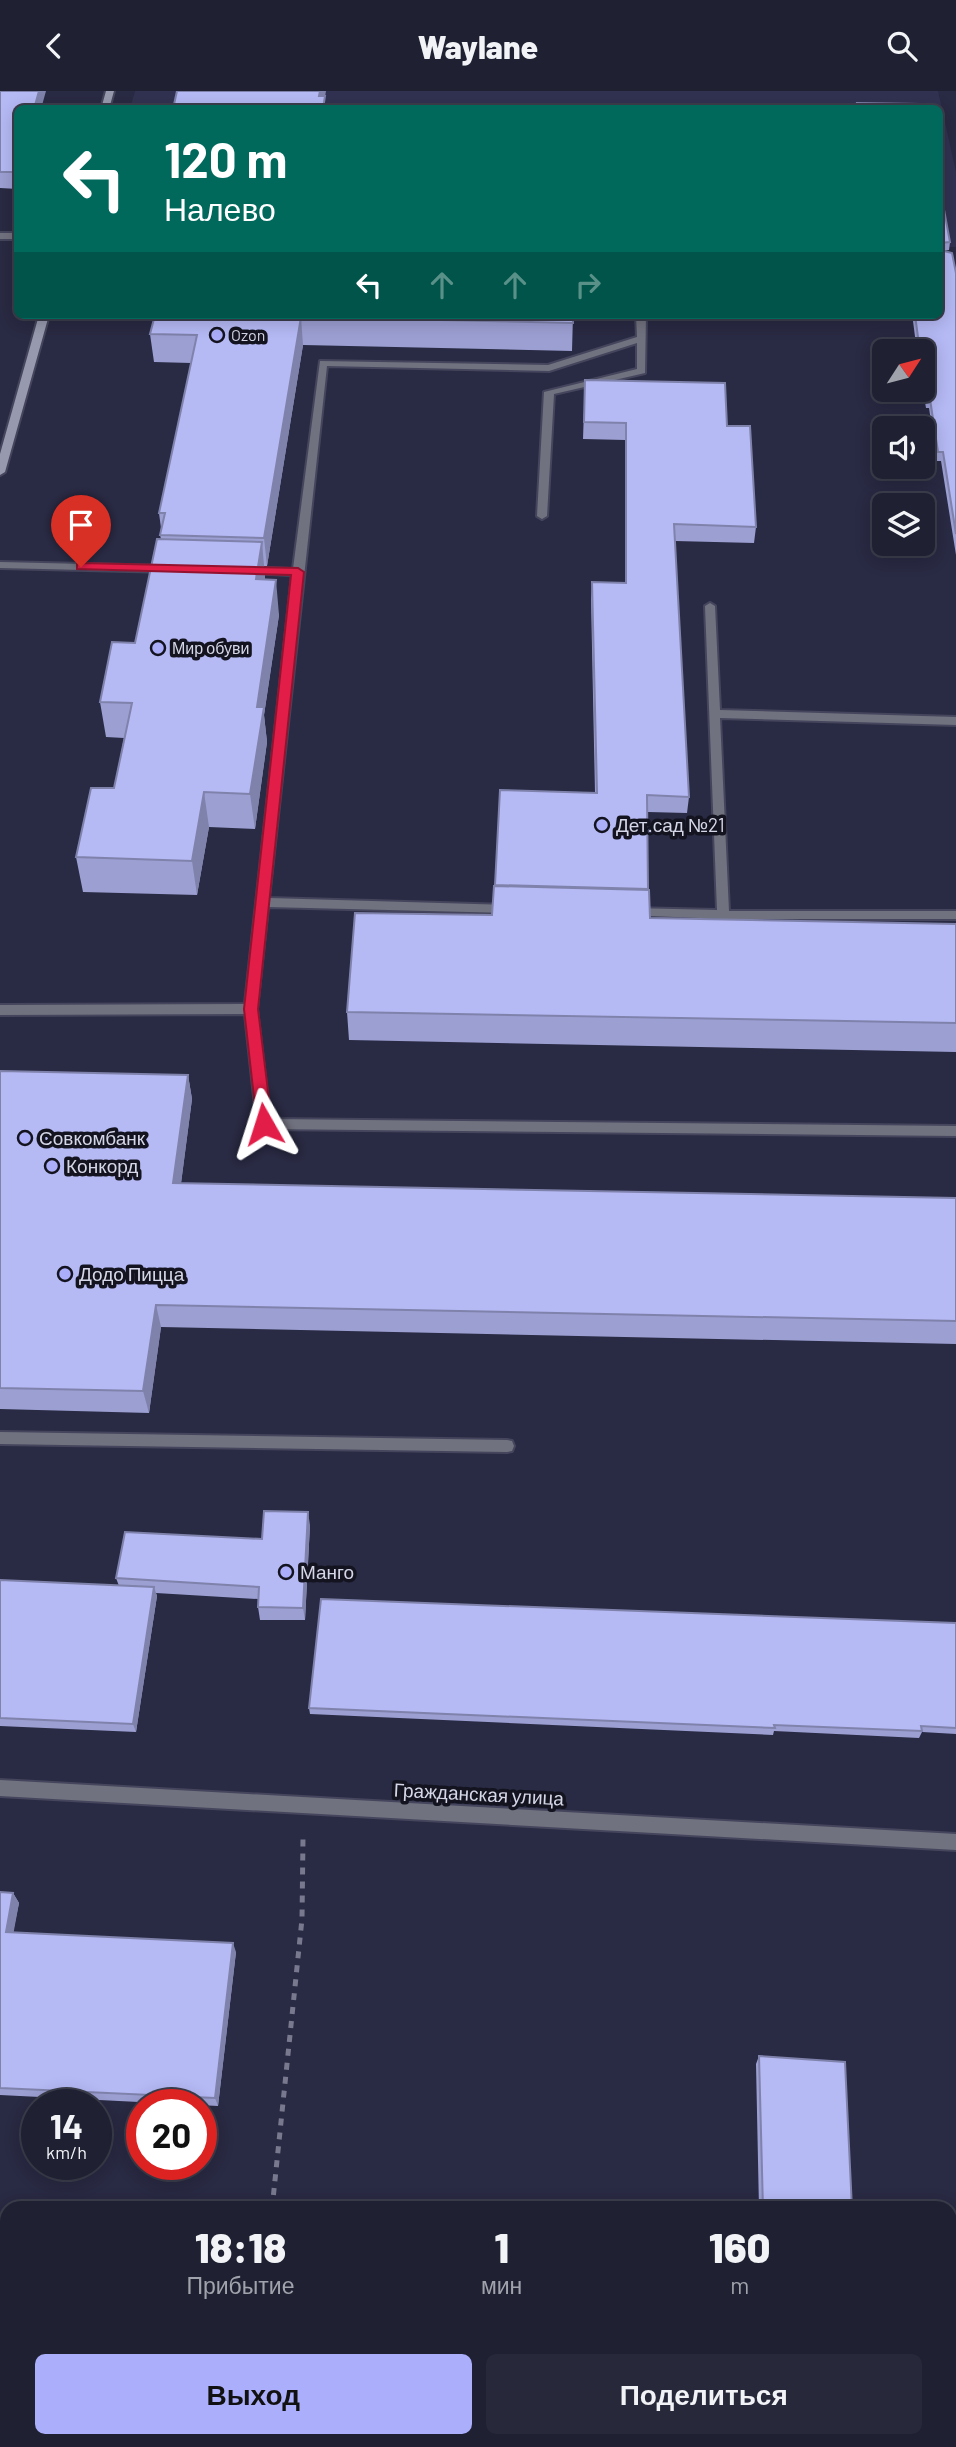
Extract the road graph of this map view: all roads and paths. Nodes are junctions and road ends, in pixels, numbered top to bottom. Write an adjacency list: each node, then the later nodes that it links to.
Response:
1 (43, 319): 4 (street)
2 (641, 319): 3 (street)
3 (642, 338): 6 (street); 10 (street)
4 (2, 459): 5 (street)
5 (0, 472)
6 (542, 516)
7 (0, 565): 8 (street)
8 (176, 569)
9 (230, 570): 10 (street)
10 (298, 572): 14 (street)
11 (710, 606): 12 (street)
12 (716, 714): 13 (street); 17 (street)
13 (956, 721)
14 (262, 902): 15 (street); 19 (street)
15 (529, 909)
16 (612, 912): 17 (street)
17 (723, 915): 18 (street)
18 (956, 915)
19 (251, 1009): 20 (street); 21 (street)
20 (0, 1010)
21 (956, 1132)
22 (0, 1438): 23 (street)
23 (507, 1446)
24 (0, 1788): 25 (street, Гражданская улица)
25 (304, 1805): 26 (street, Гражданская улица); 27 (path)
26 (956, 1842)
27 (273, 2201)

